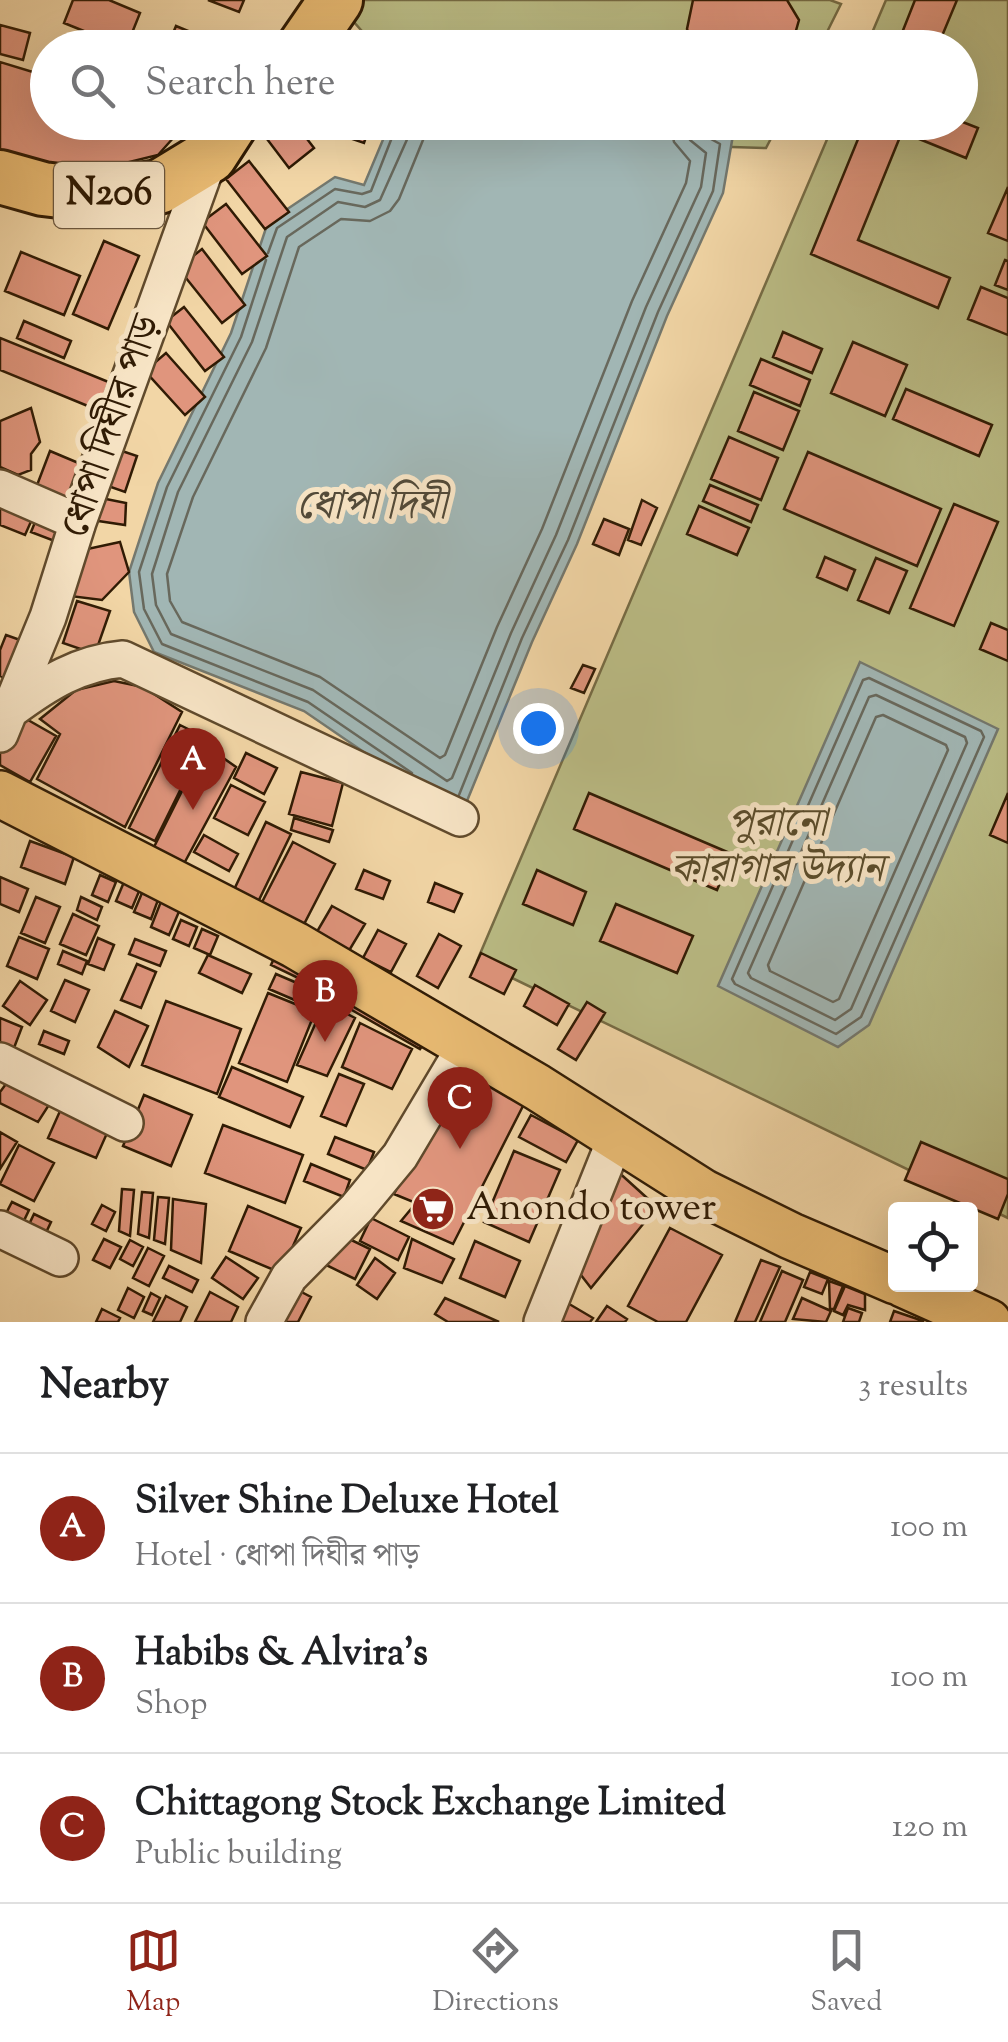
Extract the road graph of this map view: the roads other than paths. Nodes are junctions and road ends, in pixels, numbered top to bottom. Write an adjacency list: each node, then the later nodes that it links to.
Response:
1 (297, 0): 3 (highway)
2 (336, 0): 4 (highway)
3 (278, 30)
4 (315, 30)
5 (220, 140): 7 (highway, N206)
6 (221, 140): 9 (street, ধোপা দিঘীর পাড়)
7 (0, 176)
8 (0, 488): 9 (street)
9 (78, 522): 10 (street, ধোপা দিঘীর পাড়)
10 (6, 722): 12 (street)
11 (0, 794): 13 (main road)
12 (460, 818)
13 (466, 1046): 16 (main road); 21 (street)
14 (0, 1061): 15 (street)
15 (125, 1123)
16 (615, 1140): 19 (main road); 22 (street)
17 (0, 1229): 18 (street)
18 (60, 1258)
19 (888, 1278)
20 (921, 1292): 23 (main road)
21 (264, 1322)
22 (542, 1322)
23 (988, 1322)

